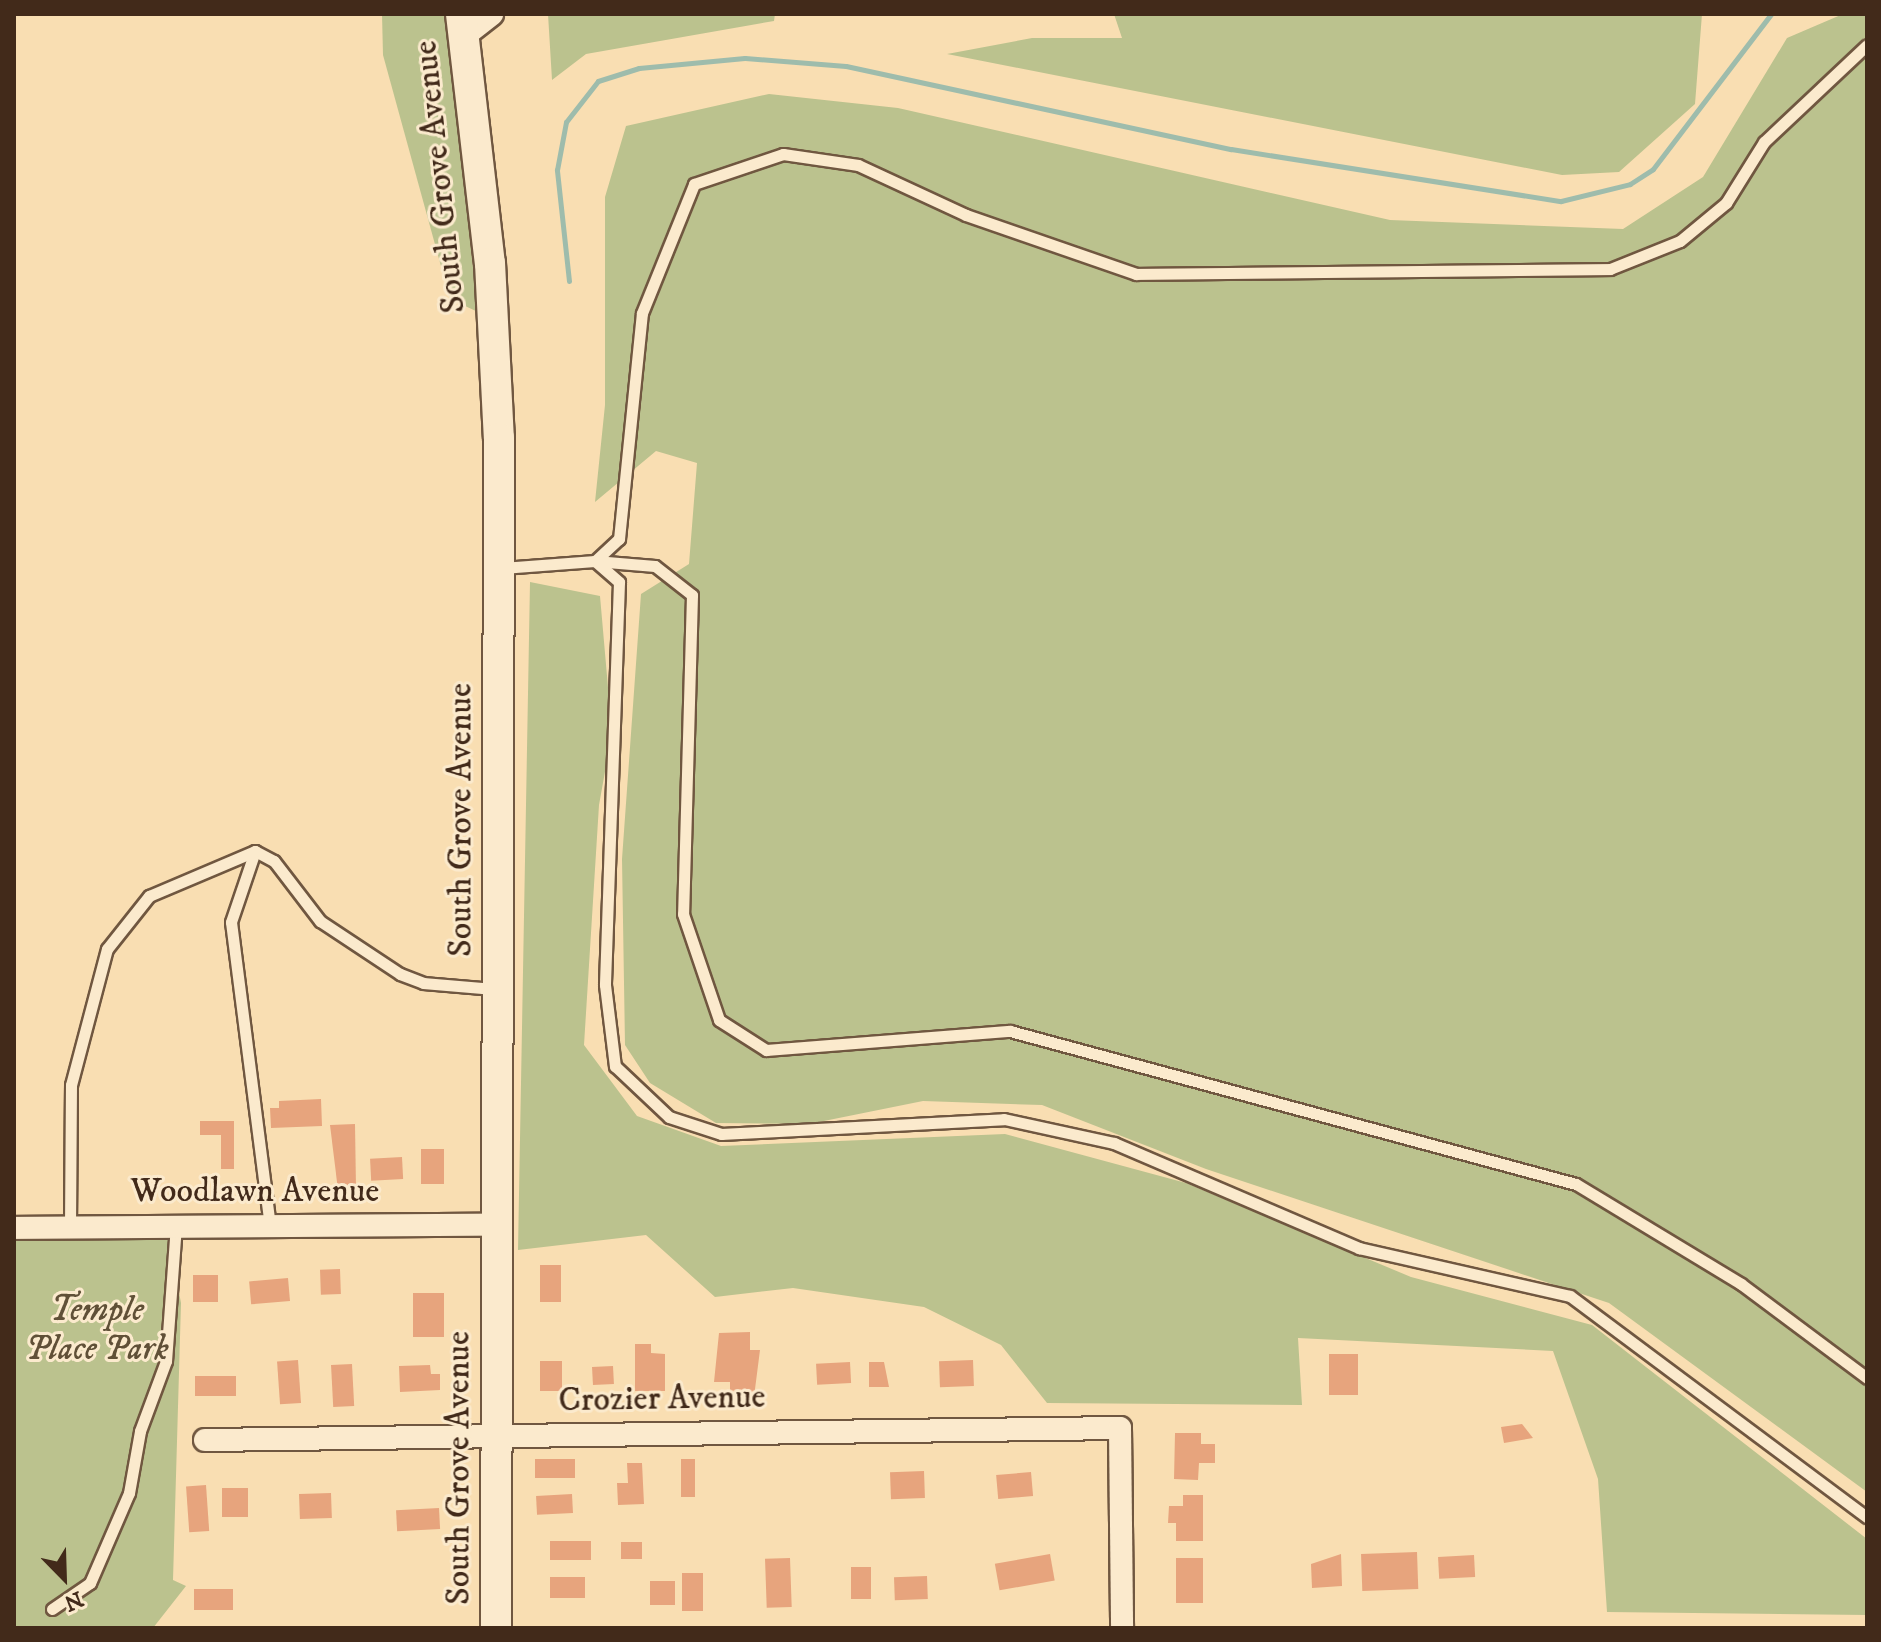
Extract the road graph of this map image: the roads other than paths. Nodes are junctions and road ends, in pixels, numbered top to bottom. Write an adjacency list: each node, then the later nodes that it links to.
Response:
1 (492, 14): 2 (street)
2 (462, 25): 5 (main road, South Grove Avenue)
3 (1867, 45): 4 (lane)
4 (595, 561): 5 (lane); 13 (lane); 16 (lane)
5 (499, 568): 7 (main road, South Grove Avenue)
6 (255, 851): 7 (lane); 10 (lane); 11 (lane)
7 (499, 990): 8 (main road, South Grove Avenue)
8 (497, 1225): 10 (street, Woodlawn Avenue); 14 (main road, South Grove Avenue)
9 (176, 1226): 10 (street, Woodlawn Avenue); 11 (street, Woodlawn Avenue); 17 (lane)
10 (270, 1226)
11 (70, 1227): 12 (street, Woodlawn Avenue)
12 (14, 1228)
13 (1867, 1378)
14 (497, 1434): 15 (street, Crozier Avenue); 18 (main road, South Grove Avenue); 19 (street, Crozier Avenue)
15 (205, 1440)
16 (1867, 1517)
17 (52, 1609)
18 (496, 1628)
19 (1122, 1628)

